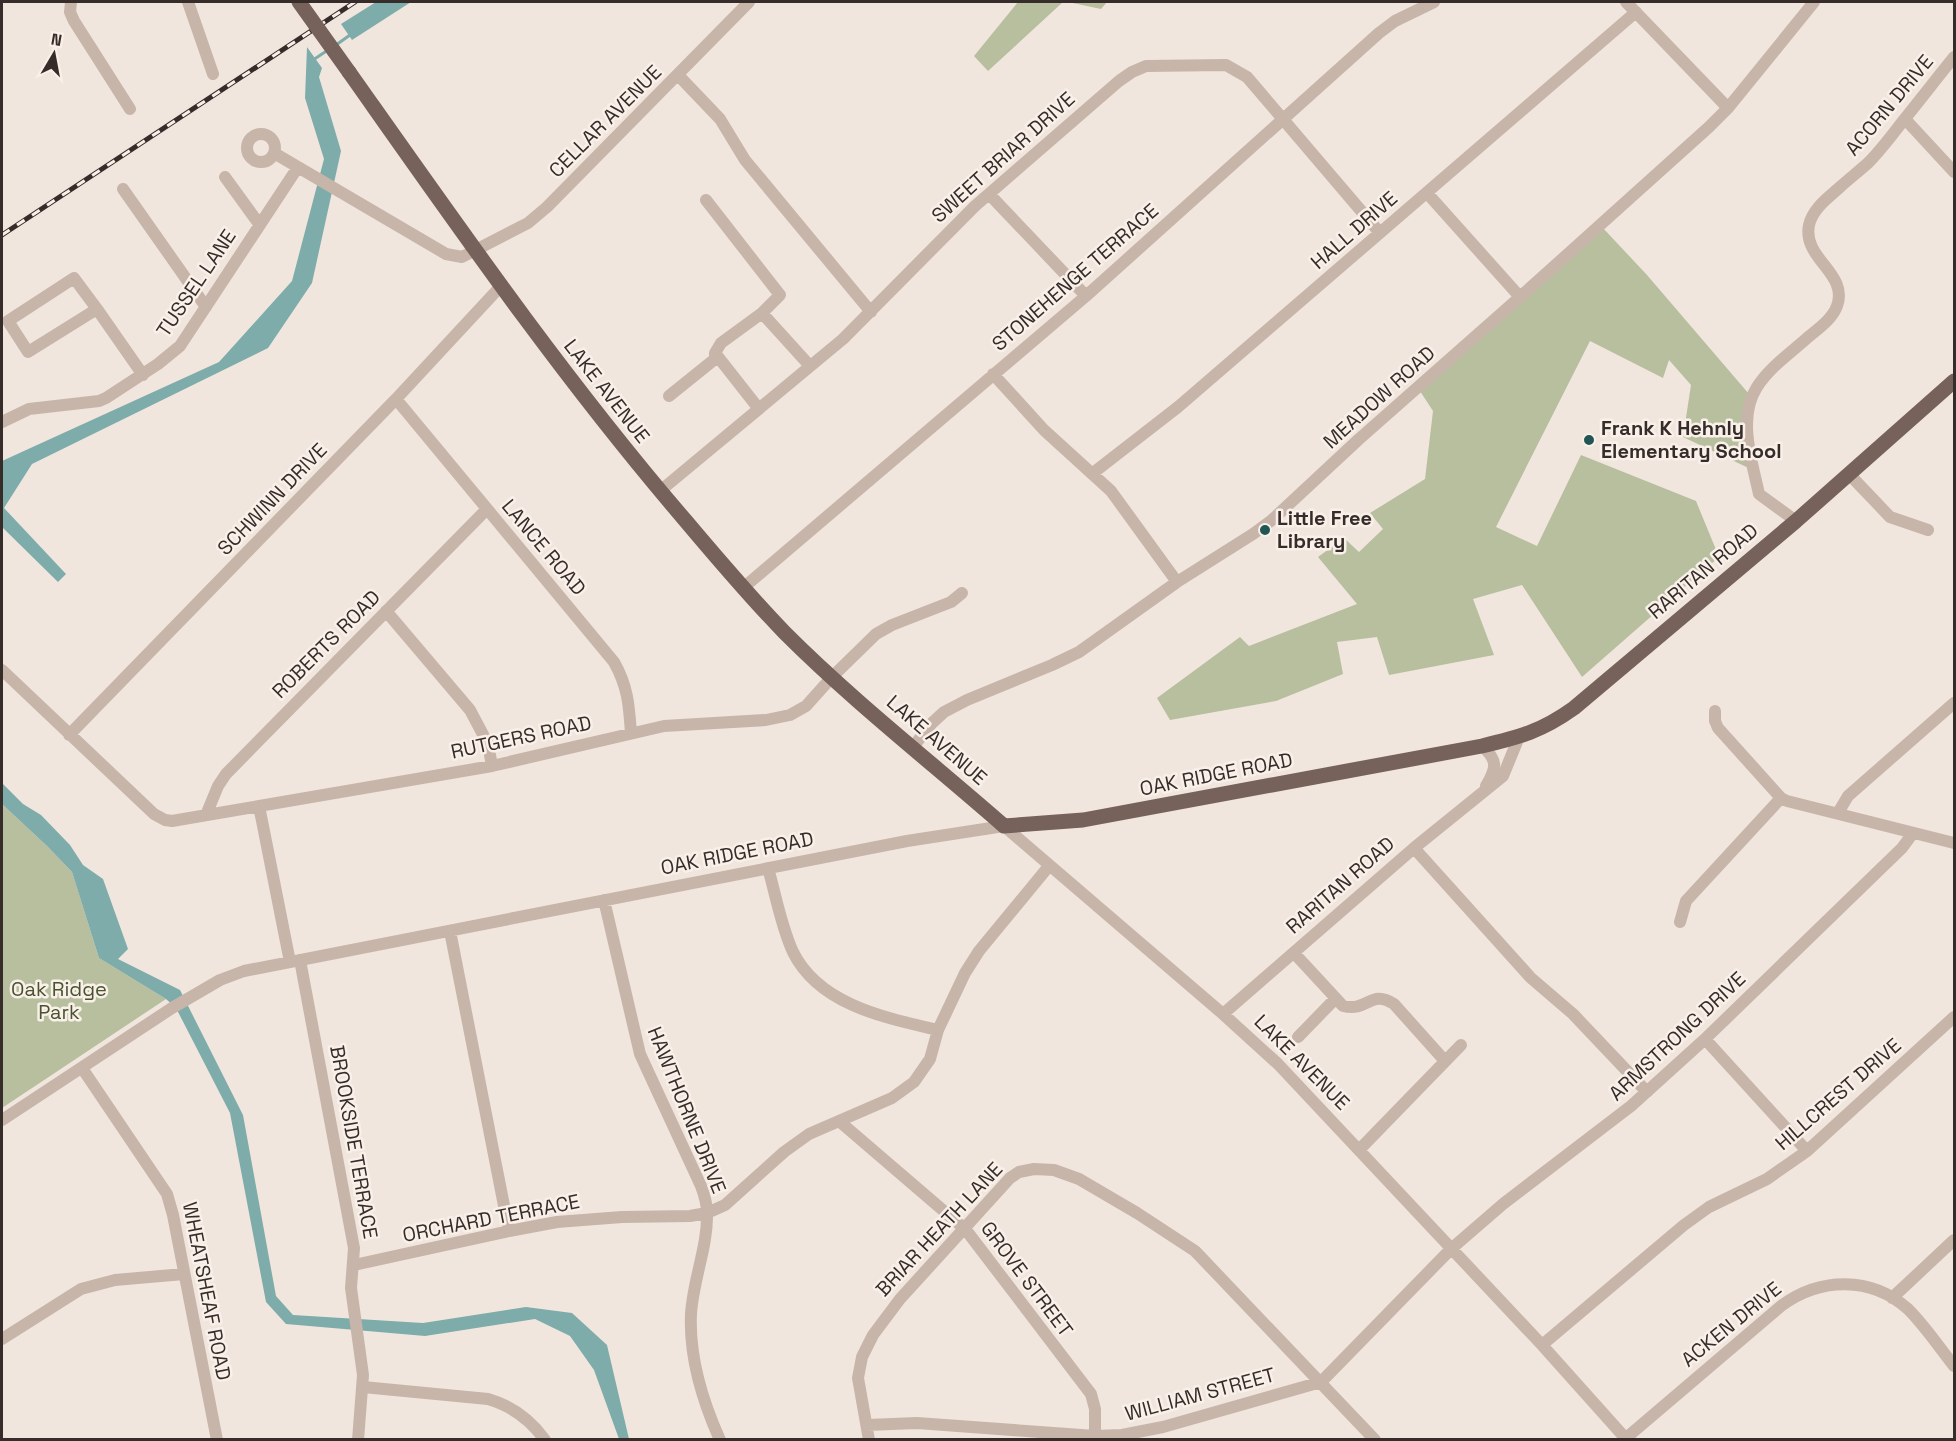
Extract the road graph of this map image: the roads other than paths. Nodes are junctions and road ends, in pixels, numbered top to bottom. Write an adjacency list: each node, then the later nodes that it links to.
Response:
1 (71, 2): 13 (street)
2 (188, 2): 10 (street)
3 (299, 2): 26 (main road, LAKE AVENUE, bridge)
4 (749, 2): 11 (street, CELLAR AVENUE)
5 (1434, 2): 14 (street, STONEHENGE TERRACE)
6 (1626, 2): 8 (street)
7 (1814, 2): 12 (street, MEADOW ROAD)
8 (1636, 12): 12 (street); 21 (street, HALL DRIVE)
9 (1954, 57): 15 (street, ACORN DRIVE)
10 (213, 74)
11 (678, 75): 26 (street, CELLAR AVENUE); 32 (street)
12 (1728, 108): 29 (street, MEADOW ROAD)
13 (130, 109)
14 (1283, 119): 22 (street, SWEET BRIAR DRIVE); 25 (street, SWEET BRIAR DRIVE); 28 (street, STONEHENGE TERRACE)
15 (1905, 119): 18 (street); 47 (street, ACORN DRIVE)
16 (274, 153): 17 (street, CELLAR AVENUE)
17 (298, 168): 24 (street, TUSSEL LANE); 26 (street, CELLAR AVENUE)
18 (1954, 172)
19 (225, 177): 24 (street)
20 (123, 189): 30 (street)
21 (1427, 193): 25 (street, HALL DRIVE); 29 (street)
22 (989, 194): 28 (street); 32 (street, SWEET BRIAR DRIVE)
23 (706, 200): 33 (street)
24 (259, 224): 30 (street, TUSSEL LANE)
25 (1380, 233): 43 (street, HALL DRIVE)
26 (475, 250): 27 (main road, LAKE AVENUE)
27 (500, 287): 40 (street, SCHWINN DRIVE); 45 (main road, LAKE AVENUE)
28 (1086, 296): 36 (street, STONEHENGE TERRACE)
29 (1521, 297): 49 (street, MEADOW ROAD)
30 (206, 307): 37 (street, TUSSEL LANE)
31 (98, 309): 31 (street); 37 (street)
32 (871, 312): 35 (street, SWEET BRIAR DRIVE)
33 (762, 313): 34 (street); 35 (street)
34 (715, 353): 39 (street); 41 (street)
35 (810, 366): 41 (street, SWEET BRIAR DRIVE)
36 (993, 374): 43 (street); 50 (street, STONEHENGE TERRACE)
37 (143, 375): 42 (street, TUSSEL LANE)
38 (1954, 381): 44 (main road, RARITAN ROAD)
39 (669, 396)
40 (396, 399): 46 (street, LANCE ROAD); 58 (street, SCHWINN DRIVE)
41 (759, 409): 45 (street, SWEET BRIAR DRIVE)
42 (2, 422)
43 (1093, 473): 49 (street)
44 (1849, 474): 47 (main road, RARITAN ROAD); 48 (street)
45 (660, 491): 50 (main road, LAKE AVENUE)
46 (487, 509): 52 (street, ROBERTS ROAD); 57 (street, LANCE ROAD)
47 (1796, 521): 59 (main road, RARITAN ROAD)
48 (1928, 530)
49 (1177, 582): 61 (street, MEADOW ROAD)
50 (743, 588): 54 (main road, LAKE AVENUE)
51 (962, 593): 54 (street, RUTGERS ROAD)
52 (386, 611): 62 (street); 67 (street, ROBERTS ROAD)
53 (2, 670): 58 (street, RUTGERS ROAD)
54 (831, 677): 57 (street, RUTGERS ROAD); 61 (main road, LAKE AVENUE)
55 (1954, 703): 66 (street)
56 (1715, 711): 64 (street)
57 (631, 733): 62 (street, RUTGERS ROAD)
58 (69, 735): 67 (street, RUTGERS ROAD)
59 (1519, 737): 60 (main road, OAK RIDGE ROAD); 63 (street, RARITAN ROAD)
60 (1482, 746): 63 (street, RARITAN ROAD); 68 (main road, OAK RIDGE ROAD)
61 (913, 747): 68 (main road, LAKE AVENUE)
62 (492, 766): 65 (street, RUTGERS ROAD)
63 (1484, 790): 71 (street, RARITAN ROAD)
64 (1781, 798): 66 (street); 75 (street)
65 (258, 806): 67 (street, RUTGERS ROAD); 78 (street, BROOKSIDE TERRACE)
66 (1838, 813): 69 (street)
67 (206, 815)
68 (1004, 826): 72 (street, LAKE AVENUE); 73 (street, OAK RIDGE ROAD)
69 (1912, 833): 70 (street); 84 (street, ARMSTRONG DRIVE)
70 (1954, 843)
71 (1414, 848): 77 (street, RARITAN ROAD); 88 (street)
72 (1049, 866): 80 (street, LAKE AVENUE); 82 (street, ORCHARD TERRACE)
73 (768, 868): 74 (street, OAK RIDGE ROAD); 82 (street)
74 (604, 900): 76 (street, OAK RIDGE ROAD); 93 (street, HAWTHORNE DRIVE)
75 (1680, 922)
76 (450, 930): 78 (street, OAK RIDGE ROAD); 95 (street)
77 (1294, 953): 79 (street); 80 (street, RARITAN ROAD)
78 (295, 961): 87 (street, OAK RIDGE ROAD); 98 (street, BROOKSIDE TERRACE)
79 (1335, 999): 83 (street); 86 (street)
80 (1223, 1014): 91 (street, LAKE AVENUE)
81 (1954, 1017): 92 (street, HILLCREST DRIVE)
82 (938, 1030): 90 (street, ORCHARD TERRACE)
83 (1298, 1037)
84 (1705, 1038): 88 (street, ARMSTRONG DRIVE); 92 (street)
85 (1461, 1045): 86 (street)
86 (1445, 1061): 91 (street)
87 (82, 1068): 89 (street, OAK RIDGE ROAD); 99 (street, WHEATSHEAF ROAD)
88 (1647, 1092): 97 (street, ARMSTRONG DRIVE)
89 (2, 1119)
90 (838, 1121): 93 (street, ORCHARD TERRACE); 94 (street, GROVE STREET)
91 (1359, 1150): 97 (street, LAKE AVENUE)
92 (1807, 1151): 102 (street, HILLCREST DRIVE)
93 (707, 1213): 95 (street, ORCHARD TERRACE); 113 (street, HAWTHORNE DRIVE)
94 (963, 1227): 104 (street, BRIAR HEATH LANE); 106 (street, BRIAR HEATH LANE); 108 (street, GROVE STREET)
95 (509, 1231): 98 (street, ORCHARD TERRACE)
96 (1954, 1240): 100 (street)
97 (1451, 1249): 102 (street, LAKE AVENUE); 104 (street, WILLIAM STREET)
98 (354, 1265): 105 (street, BROOKSIDE TERRACE)
99 (184, 1274): 101 (street); 110 (street, WHEATSHEAF ROAD)
100 (1893, 1298): 103 (street, ACKEN DRIVE); 109 (street, ACKEN DRIVE)
101 (2, 1339)
102 (1542, 1345): 109 (street, LAKE AVENUE)
103 (1954, 1366)
104 (1321, 1382): 107 (street, WILLIAM STREET); 115 (street, BRIAR HEATH LANE)
105 (363, 1387): 111 (street, BROOKSIDE TERRACE); 112 (street)
106 (867, 1425): 108 (street, WILLIAM STREET); 114 (street, BRIAR HEATH LANE)
107 (1149, 1435): 108 (street, WILLIAM STREET)
108 (1095, 1436)
109 (1626, 1439)
110 (216, 1440)
111 (358, 1440)
112 (545, 1440)
113 (720, 1440)
114 (869, 1440)
115 (1375, 1440)

